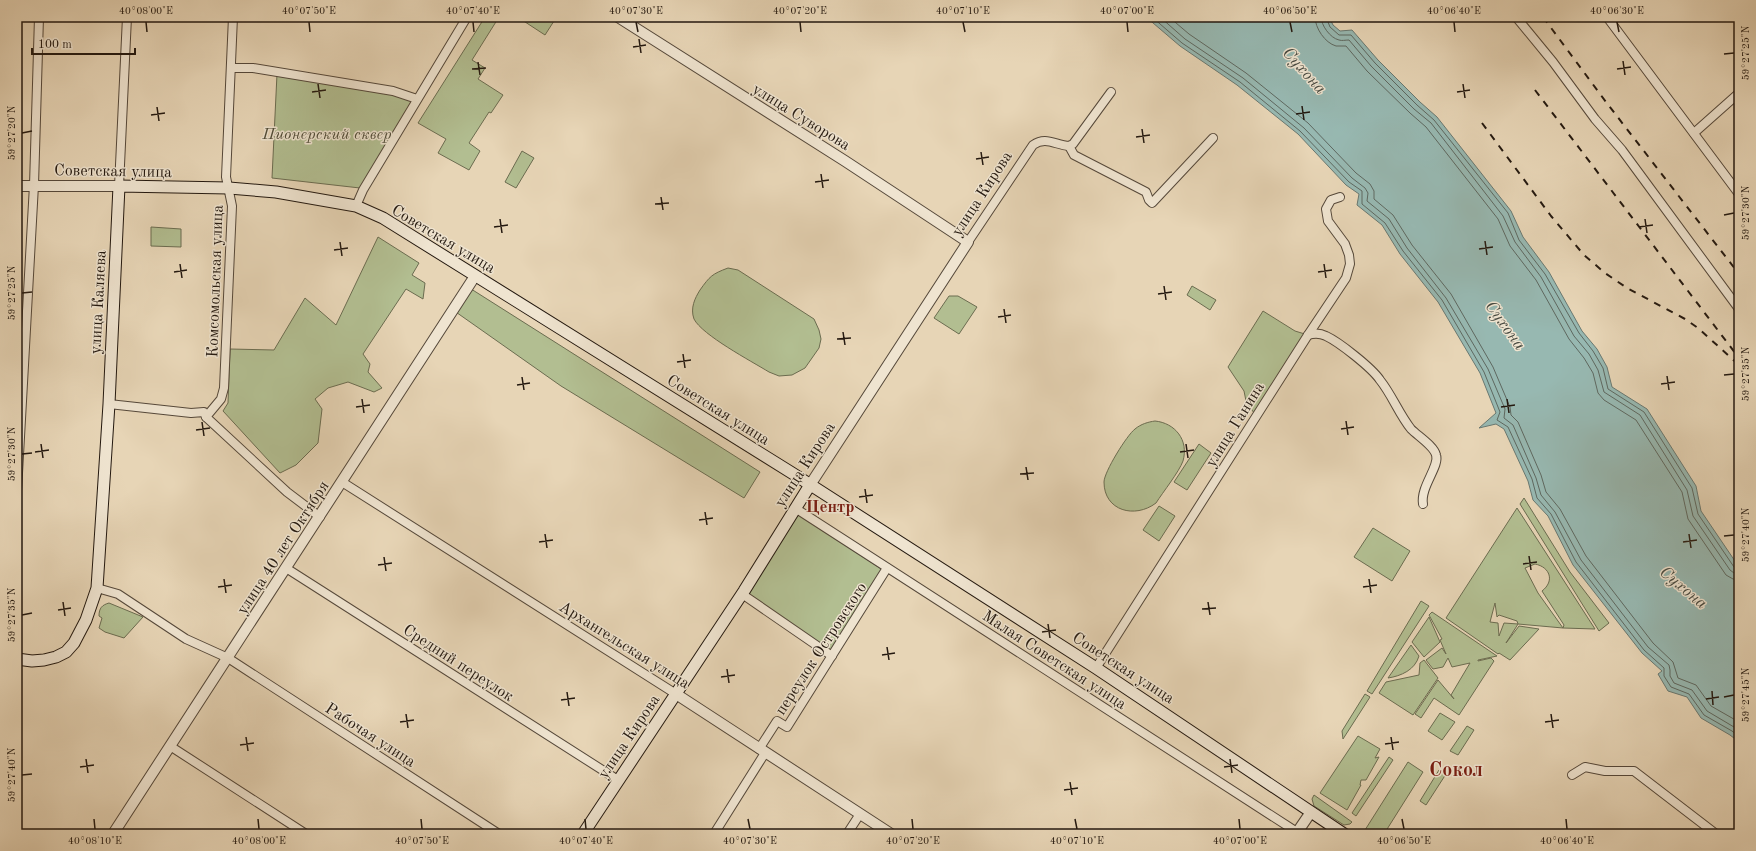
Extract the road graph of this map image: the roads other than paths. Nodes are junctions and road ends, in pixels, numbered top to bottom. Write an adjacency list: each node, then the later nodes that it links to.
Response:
1 (39, 17): 15 (street)
2 (127, 17): 17 (street, улица Каляева)
3 (233, 17): 8 (street, Комсомольская улица)
4 (467, 17): 11 (street)
5 (618, 17): 22 (street, улица Суворова)
6 (1516, 17): 24 (street)
7 (1607, 17): 12 (street)
8 (231, 68): 11 (street); 18 (street, Комсомольская улица)
9 (1111, 92): 14 (street)
10 (1739, 93): 12 (street)
11 (417, 99): 21 (street)
12 (1694, 133): 19 (street)
13 (1213, 138): 14 (street)
14 (1069, 146): 22 (street, улица Кирова)
15 (34, 185): 16 (street, Советская улица); 17 (street, Советская улица); 30 (street)
16 (17, 186)
17 (119, 186): 18 (main road, Советская улица); 26 (main road, улица Каляева)
18 (229, 188): 21 (main road, Советская улица); 27 (street, Комсомольская улица)
19 (1739, 194)
20 (1340, 198): 25 (street, улица Ганина)
21 (356, 206): 23 (main road, Советская улица)
22 (968, 242): 29 (street, улица Кирова)
23 (475, 276): 28 (street, улица 40 лет Октября); 29 (main road, Советская улица)
24 (1739, 309)
25 (1308, 335): 31 (street); 41 (street, улица Ганина)
26 (109, 404): 27 (street); 36 (main road, улица Каляева)
27 (206, 417): 33 (street)
28 (342, 482): 33 (street, улица 40 лет Октября); 42 (street, Архангельская улица)
29 (810, 485): 32 (main road, улица Кирова); 41 (main road, Советская улица)
30 (17, 491)
31 (1423, 504)
32 (795, 508): 35 (street, Малая Советская улица); 37 (main road, улица Кирова)
33 (320, 517): 34 (street, улица 40 лет Октября)
34 (286, 568): 39 (street, улица 40 лет Октября); 46 (street, Средний переулок)
35 (888, 568): 38 (street, переулок Островского); 49 (street, Малая Советская улица)
36 (97, 588): 39 (street, Рабочая улица); 40 (main road, улица Каляева)
37 (742, 594): 38 (street); 42 (main road, улица Кирова)
38 (832, 656): 44 (street, переулок Островского)
39 (228, 658): 43 (street, улица 40 лет Октября); 52 (street, Рабочая улица)
40 (17, 659)
41 (1096, 668): 47 (main road, Советская улица)
42 (676, 694): 44 (street, Архангельская улица); 46 (main road, улица Кирова)
43 (170, 746): 50 (street, улица 40 лет Октября); 51 (street)
44 (762, 751): 48 (street, Архангельская улица); 54 (street, переулок Островского)
45 (1572, 774): 58 (street)
46 (618, 780): 53 (main road, улица Кирова)
47 (1311, 812): 49 (street); 57 (main road, Советская улица)
48 (860, 814): 55 (street); 56 (street, Архангельская улица)
49 (1298, 833)
50 (112, 834)
51 (306, 834)
52 (499, 834)
53 (583, 834)
54 (714, 834)
55 (847, 834)
56 (891, 834)
57 (1344, 834)
58 (1716, 834)

